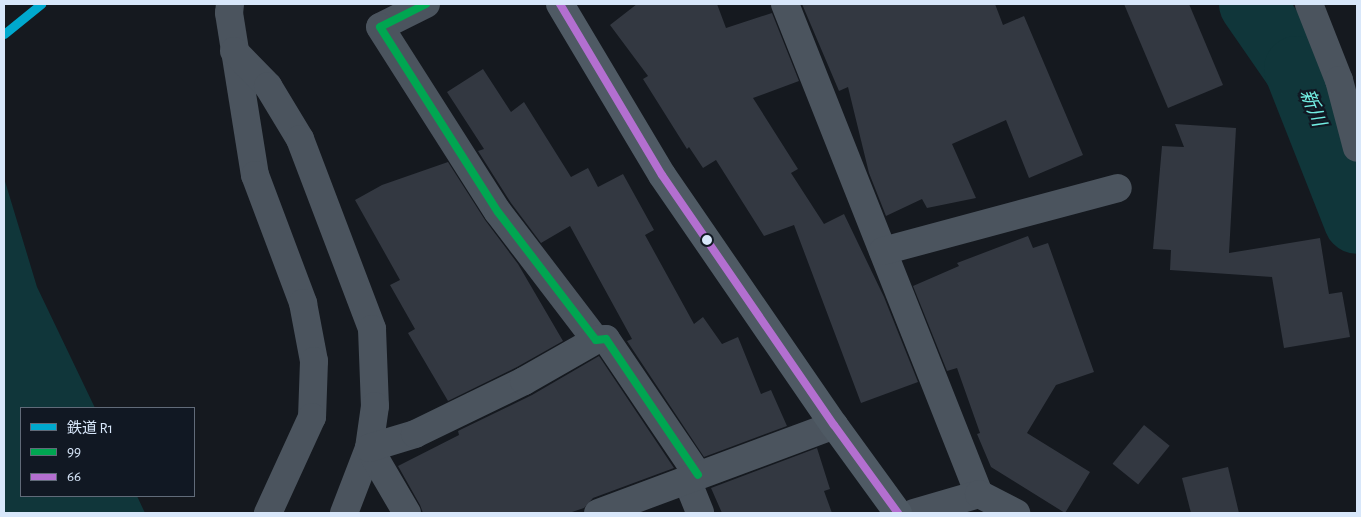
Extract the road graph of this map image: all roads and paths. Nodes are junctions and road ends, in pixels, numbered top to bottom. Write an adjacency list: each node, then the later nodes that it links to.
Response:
1 (230, 4): 6 (street)
2 (426, 4): 10 (street)
3 (560, 4): 11 (street)
4 (785, 4): 9 (street)
5 (1309, 4): 7 (street)
6 (234, 51): 12 (street); 15 (street)
7 (1357, 148)
8 (1118, 188): 9 (street)
9 (883, 252): 14 (street)
10 (596, 340): 12 (street); 13 (street)
11 (834, 425): 13 (street); 20 (street)
12 (369, 448): 16 (street); 17 (street)
13 (693, 477): 18 (street); 19 (street)
14 (979, 494): 21 (street); 22 (street)
15 (268, 513)
16 (344, 513)
17 (408, 513)
18 (598, 513)
19 (700, 513)
20 (898, 513)
21 (914, 513)
22 (1016, 513)

